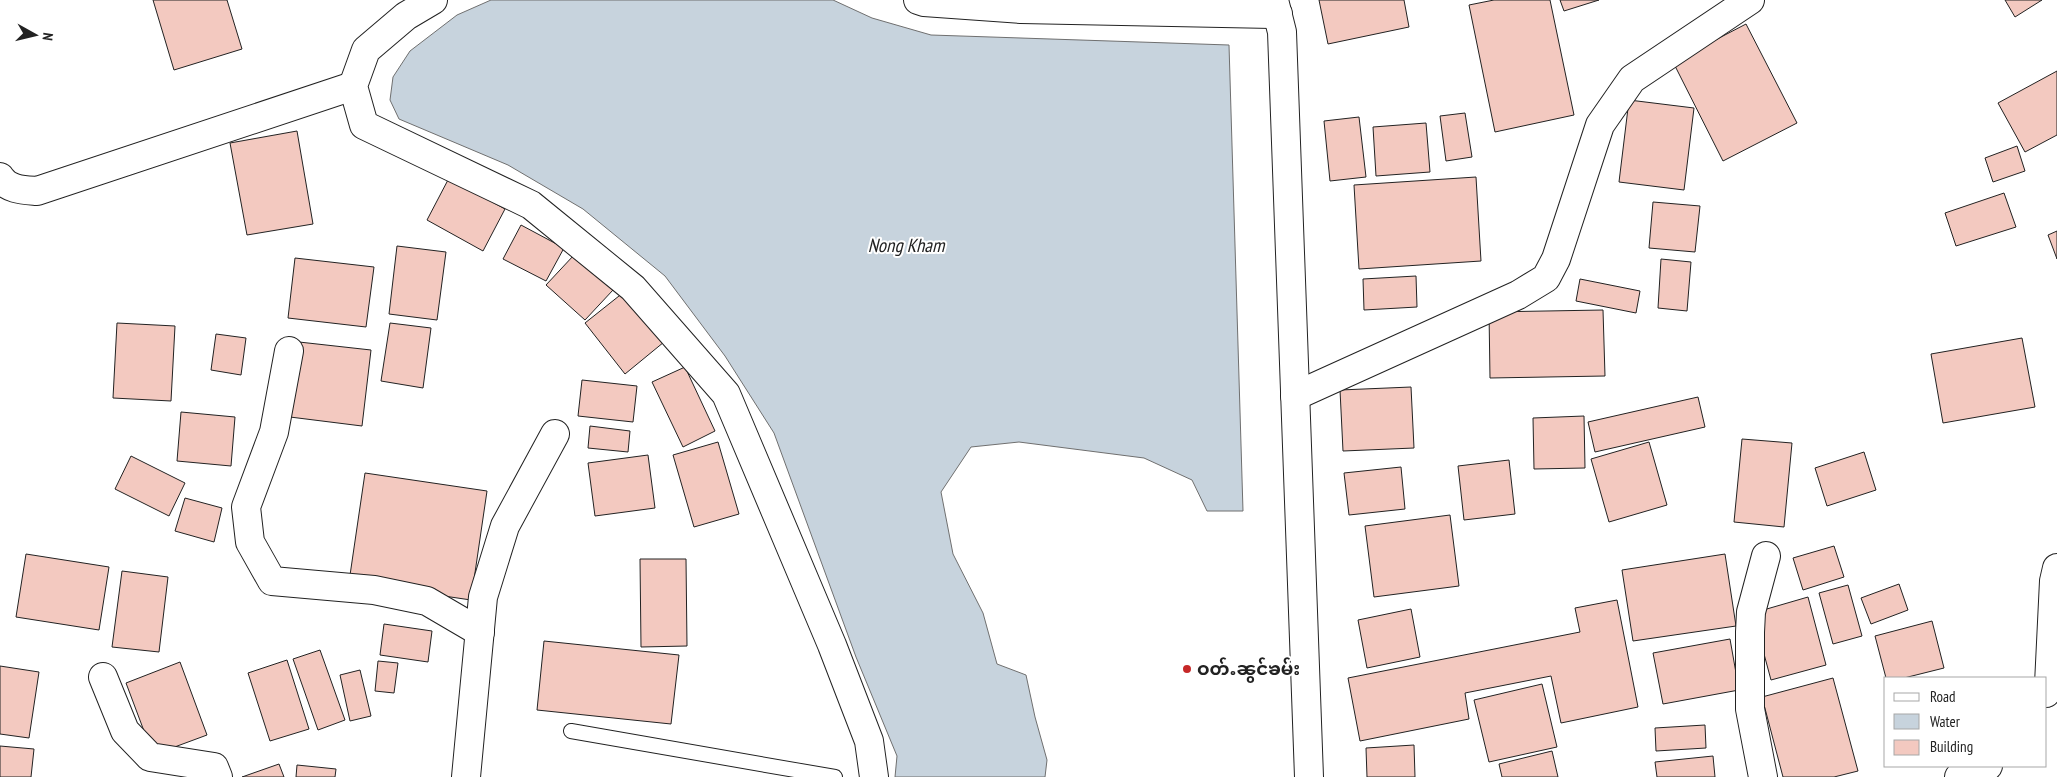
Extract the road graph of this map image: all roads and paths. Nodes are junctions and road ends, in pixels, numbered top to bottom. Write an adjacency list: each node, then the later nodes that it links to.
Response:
1 (433, 0): 5 (main road)
2 (918, 0): 4 (main road)
3 (1750, 0): 8 (main road)
4 (1276, 7): 8 (main road)
5 (353, 86): 6 (main road); 20 (main road)
6 (0, 177)
7 (289, 351): 12 (main road)
8 (1295, 396): 21 (main road)
9 (555, 434): 12 (main road)
10 (1766, 556): 22 (main road)
11 (2057, 568): 14 (main road)
12 (480, 632): 18 (main road)
13 (103, 677): 17 (main road)
14 (2047, 690)
15 (571, 731): 19 (lane)
16 (1986, 767): 23 (main road)
17 (218, 777)
18 (466, 777)
19 (835, 777)
20 (874, 777)
21 (1309, 777)
22 (1763, 777)
23 (1959, 777)

